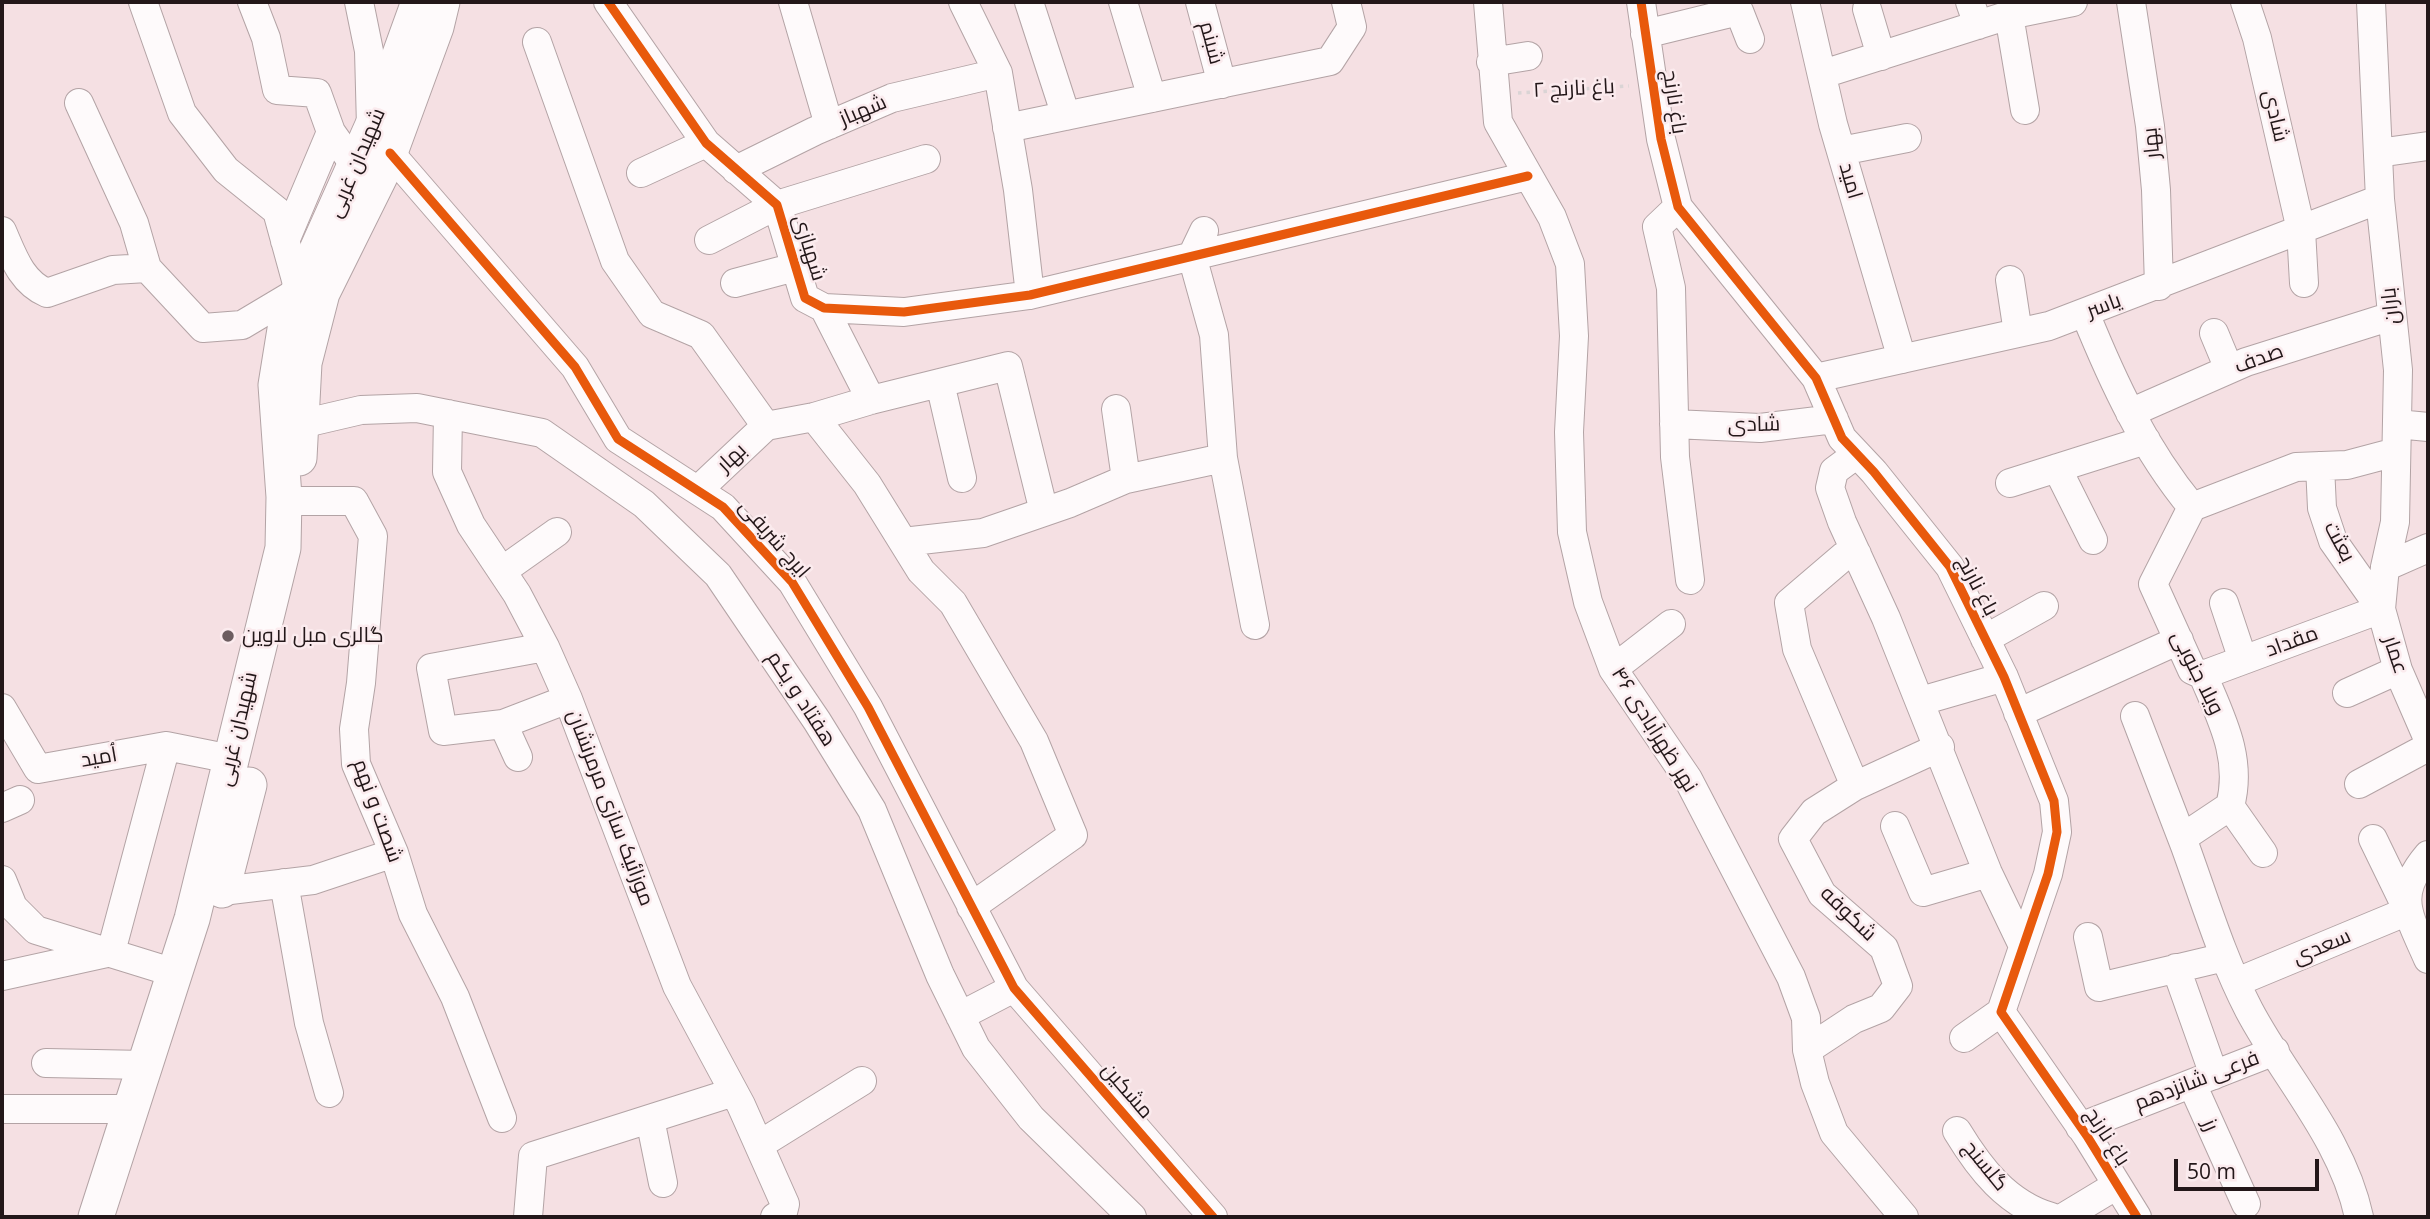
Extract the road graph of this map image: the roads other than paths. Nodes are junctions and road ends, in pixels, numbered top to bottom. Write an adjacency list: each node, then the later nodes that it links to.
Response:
1 (143, 2): 56 (street)
2 (251, 2): 38 (street)
3 (359, 2): 40 (street)
4 (419, 2): 40 (main road, شهیدان غربی)
5 (442, 2): 40 (main road, شهیدان غربی)
6 (608, 2): 41 (street, شهبازی)
7 (793, 2): 36 (street)
8 (963, 2): 29 (street)
9 (1029, 2): 35 (street)
10 (1122, 2): 32 (street)
11 (1199, 2): 31 (street, شبنم)
12 (1346, 2): 31 (street)
13 (1488, 2): 28 (street, نهر ظهرآبادی ۴۶)
14 (1641, 2): 23 (street, باغ نارنج)
15 (2073, 2): 22 (street)
16 (2131, 2): 63 (street, بهار)
17 (2245, 2): 53 (street, شادی)
18 (2371, 2): 44 (street, باران)
19 (1807, 3): 30 (street, امید)
20 (1867, 9): 27 (street)
21 (1974, 13): 22 (street); 27 (street)
22 (2009, 15): 34 (street)
23 (1645, 34): 24 (street); 52 (street, باغ نارنج)
24 (1750, 39)
25 (537, 42): 83 (street)
26 (1528, 56): 28 (street)
27 (1881, 56): 30 (street)
28 (1491, 62): 49 (street, نهر ظهرآبادی ۴۶)
29 (998, 73): 36 (street, شهباز); 37 (street)
30 (1823, 74): 43 (street, امید)
31 (1222, 84): 32 (street)
32 (1152, 98): 35 (street)
33 (79, 103): 59 (street)
34 (2025, 110)
35 (1066, 116): 37 (street)
36 (829, 125): 47 (street, شهباز)
37 (1007, 128): 65 (street)
38 (331, 132): 46 (street); 56 (street)
39 (1907, 138): 43 (street)
40 (380, 142): 46 (main road, شهیدان غربی); 81 (main road, شهیدان غربی); 94 (street, ایرج شریفی)
41 (706, 143): 47 (street, شهبازی); 48 (street)
42 (2428, 146): 44 (street)
43 (1841, 151): 71 (street, امید)
44 (2378, 153): 50 (street, باران)
45 (926, 159): 51 (street)
46 (355, 166): 64 (main road, شهیدان غربی)
47 (736, 170): 51 (street, شهبازی)
48 (640, 173)
49 (1528, 176): 57 (street, شهبازی); 115 (street, نهر ظهرآبادی ۴۶)
50 (2380, 200): 53 (street, یاسر); 68 (street, باران)
51 (777, 205): 55 (street); 58 (street, شهبازی)
52 (1678, 207): 73 (street, باغ نارنج); 82 (street)
53 (2301, 230): 62 (street, شادی); 63 (street, یاسر)
54 (2, 231): 59 (street)
55 (709, 240)
56 (285, 241): 64 (street)
57 (1198, 243): 65 (street, شهبازی); 88 (street)
58 (795, 267): 61 (street); 66 (street, شهبازی)
59 (148, 268): 64 (street)
60 (2010, 279): 69 (street)
61 (735, 283)
62 (2304, 283)
63 (2159, 286): 67 (street, یاسر)
64 (299, 291): 131 (main road, شهیدان غربی)
65 (1030, 295): 66 (street, شهبازی)
66 (824, 308): 75 (street)
67 (2085, 313): 69 (street, یاسر); 77 (street)
68 (2392, 316): 72 (street, صدف); 85 (street, باران)
69 (2018, 333): 71 (street, یاسر)
70 (2214, 333): 72 (street)
71 (1902, 359): 73 (street, یاسر)
72 (2229, 369): 77 (street, صدف)
73 (1816, 378): 80 (street, باغ نارنج)
74 (940, 383): 75 (street); 91 (street); 97 (street)
75 (871, 400): 79 (street)
76 (1116, 409): 92 (street)
77 (2130, 413): 86 (street)
78 (447, 414): 81 (street, هفتاد و یکم); 104 (street, موزائیک سازی مرمرنشان); 158 (street, هفتاد و یکم)
79 (814, 417): 83 (street); 100 (street)
80 (1833, 419): 82 (street, شادی); 87 (street, باغ نارنج)
81 (301, 424): 95 (main road, شهیدان غربی)
82 (1674, 424): 105 (street)
83 (766, 426): 94 (street, بهار)
84 (2428, 427): 85 (street)
85 (2397, 438): 89 (street); 103 (street, باران)
86 (2146, 440): 90 (street); 96 (street)
87 (1857, 454): 102 (street); 111 (street, باغ نارنج)
88 (1223, 458): 92 (street); 110 (street)
89 (2320, 466): 96 (street); 108 (street, بعثت)
90 (2057, 468): 93 (street); 99 (street)
91 (962, 478)
92 (1126, 479): 97 (street)
93 (2010, 483)
94 (698, 490): 145 (street, ایرج شریفی)
95 (299, 501): 138 (street, شصت و نهم); 144 (main road, شهیدان غربی)
96 (2192, 507): 112 (street, ویلا جنوبی)
97 (1044, 512): 100 (street)
98 (557, 532): 104 (street)
99 (2093, 540)
100 (903, 542): 145 (street)
101 (2428, 548): 103 (street)
102 (1857, 554): 121 (street); 133 (street)
103 (2385, 567): 108 (street, باران)
104 (502, 570): 113 (street, موزائیک سازی مرمرنشان)
105 (1690, 580)
106 (2224, 603): 114 (street)
107 (2044, 606): 111 (street)
108 (2381, 609): 114 (street, مقداد); 116 (street, عمار)
109 (1671, 624): 115 (street)
110 (1255, 625)
111 (1985, 639): 118 (street, باغ نارنج)
112 (2179, 640): 117 (street, ویلا جنوبی); 123 (street)
113 (545, 647): 120 (street, موزائیک سازی مرمرنشان); 125 (street)
114 (2243, 660): 117 (street, مقداد)
115 (1613, 669): 160 (street, نهر ظهرآبادی ۴۶)
116 (2398, 670): 119 (street); 126 (street, عمار)
117 (2203, 675): 134 (street, ویلا جنوبی)
118 (2004, 677): 121 (street); 123 (street, باغ نارنج)
119 (2347, 694)
120 (568, 699): 125 (street); 166 (street, موزائیک سازی مرمرنشان)
121 (1921, 701): 128 (street)
122 (2, 708): 127 (street, اُمید)
123 (2018, 713): 148 (street, باغ نارنج)
124 (2135, 716): 137 (street)
125 (503, 724): 130 (street)
126 (2428, 739)
127 (166, 746): 131 (street, اُمید); 149 (street)
128 (1940, 747): 133 (street); 141 (street)
129 (2428, 747): 132 (street)
130 (518, 757)
131 (231, 759): 153 (main road, شهیدان غربی)
132 (2359, 784)
133 (1855, 786): 160 (street, شکوفه)
134 (2230, 806): 137 (street); 139 (street)
135 (1895, 826): 141 (street)
136 (2373, 839): 146 (street)
137 (2185, 846): 150 (street)
138 (394, 853): 143 (street); 170 (street, شصت و نهم)
139 (2263, 853)
140 (2428, 855): 146 (street)
141 (1988, 873): 148 (street)
142 (2, 880): 149 (street)
143 (284, 883): 144 (street); 167 (street)
144 (222, 891): 180 (main road, شهیدان غربی)
145 (971, 907): 156 (street, ایرج شریفی)
146 (2407, 911): 151 (street); 155 (street, سعدی)
147 (2088, 937): 152 (street)
148 (2023, 946): 157 (street, باغ نارنج)
149 (111, 952): 153 (street); 154 (street)
150 (2225, 957): 152 (street); 155 (street)
151 (2428, 959)
152 (2176, 968): 164 (street, رز)
153 (175, 972): 163 (main road, شهیدان غربی)
154 (2, 976)
155 (2237, 982): 161 (street)
156 (1014, 988): 158 (street); 183 (street, مشکین)
157 (2001, 1012): 159 (street); 172 (street, باغ نارنج)
158 (960, 1016): 182 (street, هفتاد و یکم)
159 (1964, 1038)
160 (1807, 1050): 184 (street, نهر ظهرآبادی ۴۶)
161 (2275, 1051): 164 (street, فرعی شانزدهم); 188 (street)
162 (46, 1063): 163 (street)
163 (145, 1065): 169 (main road, شهیدان غربی)
164 (2203, 1079): 172 (street, فرعی شانزدهم); 177 (street, رز)
165 (862, 1081): 174 (street)
166 (734, 1092): 171 (street); 174 (street, موزائیک سازی مرمرنشان)
167 (329, 1093)
168 (2, 1109): 169 (street)
169 (131, 1109): 179 (main road, شهیدان غربی)
170 (502, 1118)
171 (650, 1119): 175 (street); 181 (street)
172 (2080, 1127): 176 (street, باغ نارنج)
173 (1957, 1131): 185 (street, گلسنج)
174 (759, 1145): 178 (street, موزائیک سازی مرمرنشان)
175 (663, 1183)
176 (2117, 1185): 186 (street); 187 (street, باغ نارنج)
177 (2246, 1204)
178 (780, 1210)
179 (96, 1217)
180 (121, 1217)
181 (528, 1217)
182 (1132, 1217)
183 (1213, 1217)
184 (1904, 1217)
185 (2051, 1217)
186 (2064, 1217)
187 (2137, 1217)
188 (2359, 1217)

